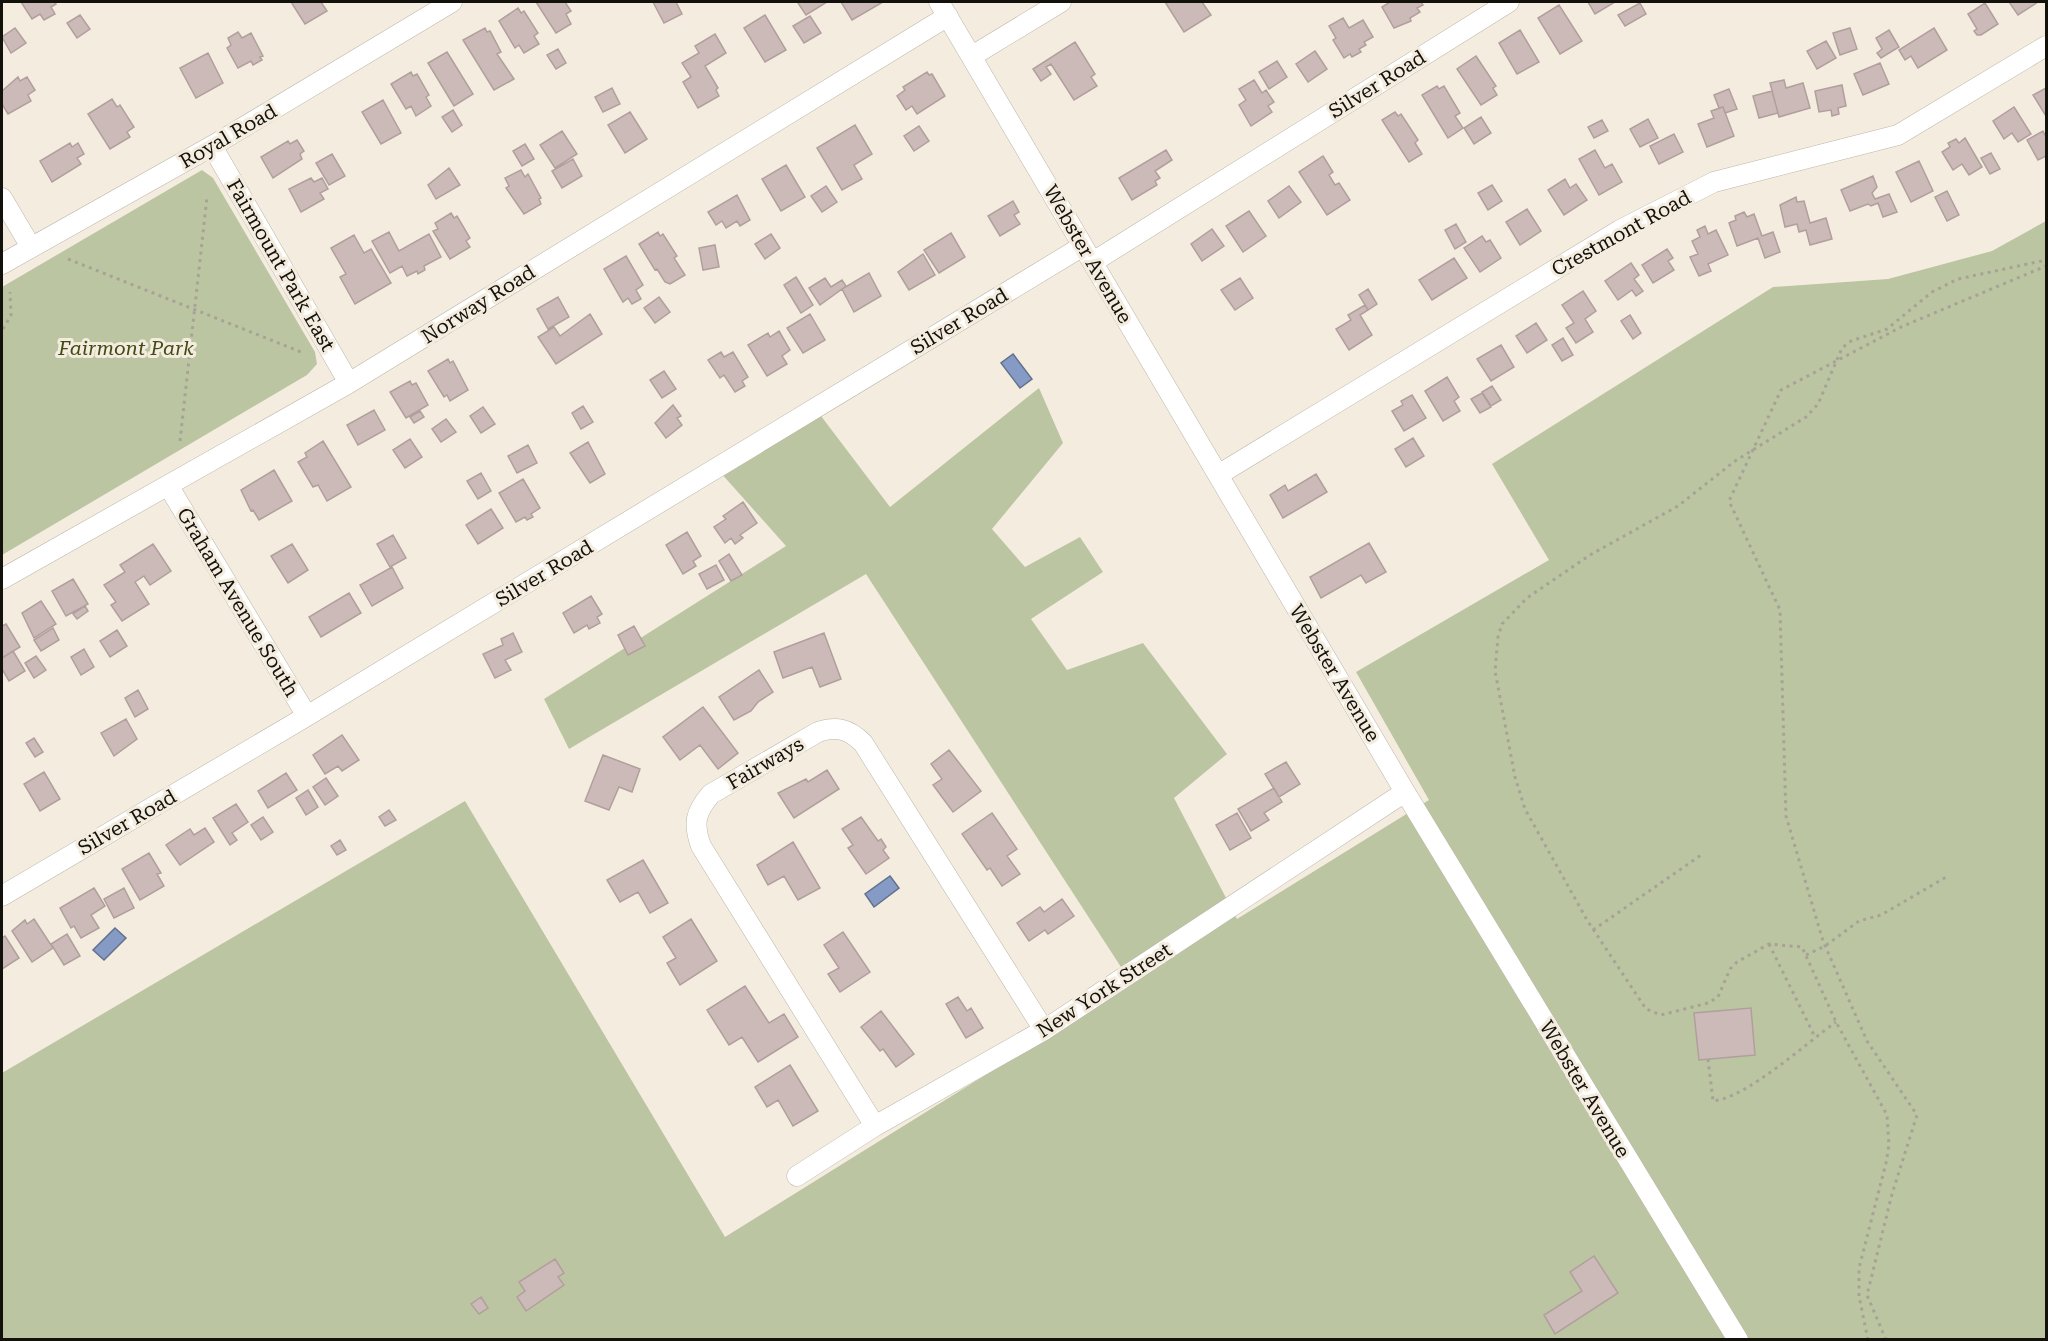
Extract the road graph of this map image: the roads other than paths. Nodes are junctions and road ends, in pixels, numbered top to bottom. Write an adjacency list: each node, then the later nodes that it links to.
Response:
1 (452, 2): 7 (street, Royal Road)
2 (1061, 2): 6 (street)
3 (1509, 2): 10 (street, Silver Road)
4 (943, 9): 6 (street, Webster Avenue); 12 (street, Norway Road)
5 (2046, 45): 13 (street, Crestmont Road)
6 (972, 56): 10 (street, Webster Avenue)
7 (212, 146): 9 (street, Royal Road); 12 (street, Fairmount Park East)
8 (2, 198): 9 (street)
9 (31, 247): 11 (street, Royal Road)
10 (1088, 254): 13 (street, Webster Avenue); 16 (street, Silver Road)
11 (2, 264)
12 (349, 384): 14 (street, Norway Road)
13 (1218, 475): 17 (street, Webster Avenue)
14 (169, 487): 15 (street, Norway Road); 16 (street, Graham Avenue South)
15 (2, 579)
16 (307, 716): 18 (street, Silver Road)
17 (1405, 792): 19 (street, New York Street); 22 (street, Webster Avenue)
18 (2, 896)
19 (1044, 1030): 20 (street, New York Street); 20 (street, Fairways)
20 (875, 1126): 21 (street, New York Street)
21 (797, 1176)
22 (1738, 1340)

